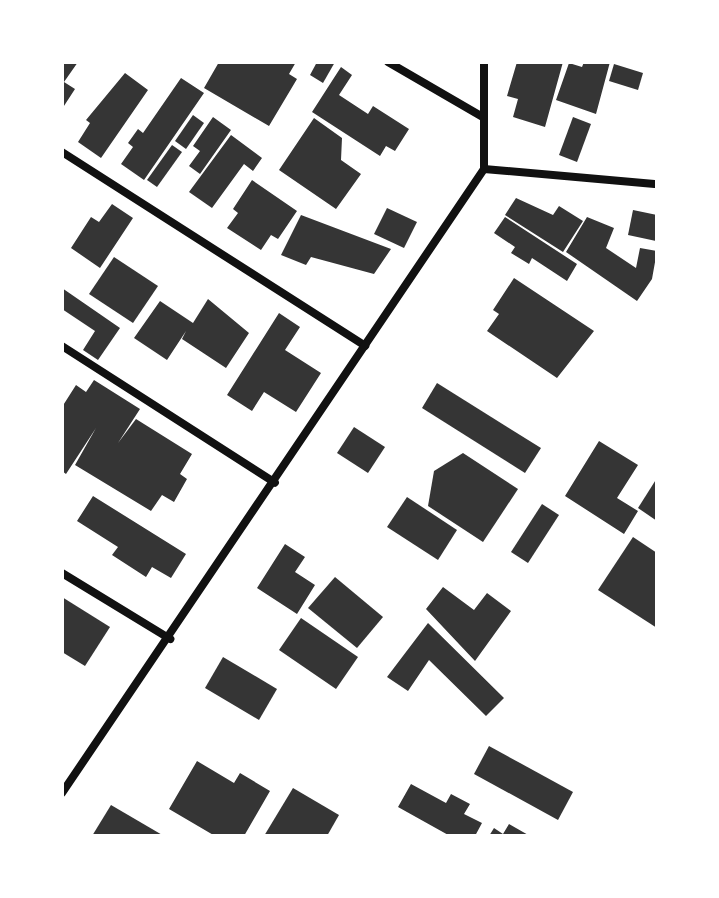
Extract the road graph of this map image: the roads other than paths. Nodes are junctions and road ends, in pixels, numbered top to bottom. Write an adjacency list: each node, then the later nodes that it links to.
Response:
1 (388, 62): 3 (street)
2 (484, 62): 3 (street)
3 (483, 117): 5 (street)
4 (62, 152): 8 (street)
5 (484, 169): 6 (street); 8 (street)
6 (657, 184)
7 (62, 346): 9 (street)
8 (365, 346): 9 (street)
9 (275, 483): 11 (street)
10 (62, 573): 11 (street)
11 (170, 639): 12 (street)
12 (62, 793)

